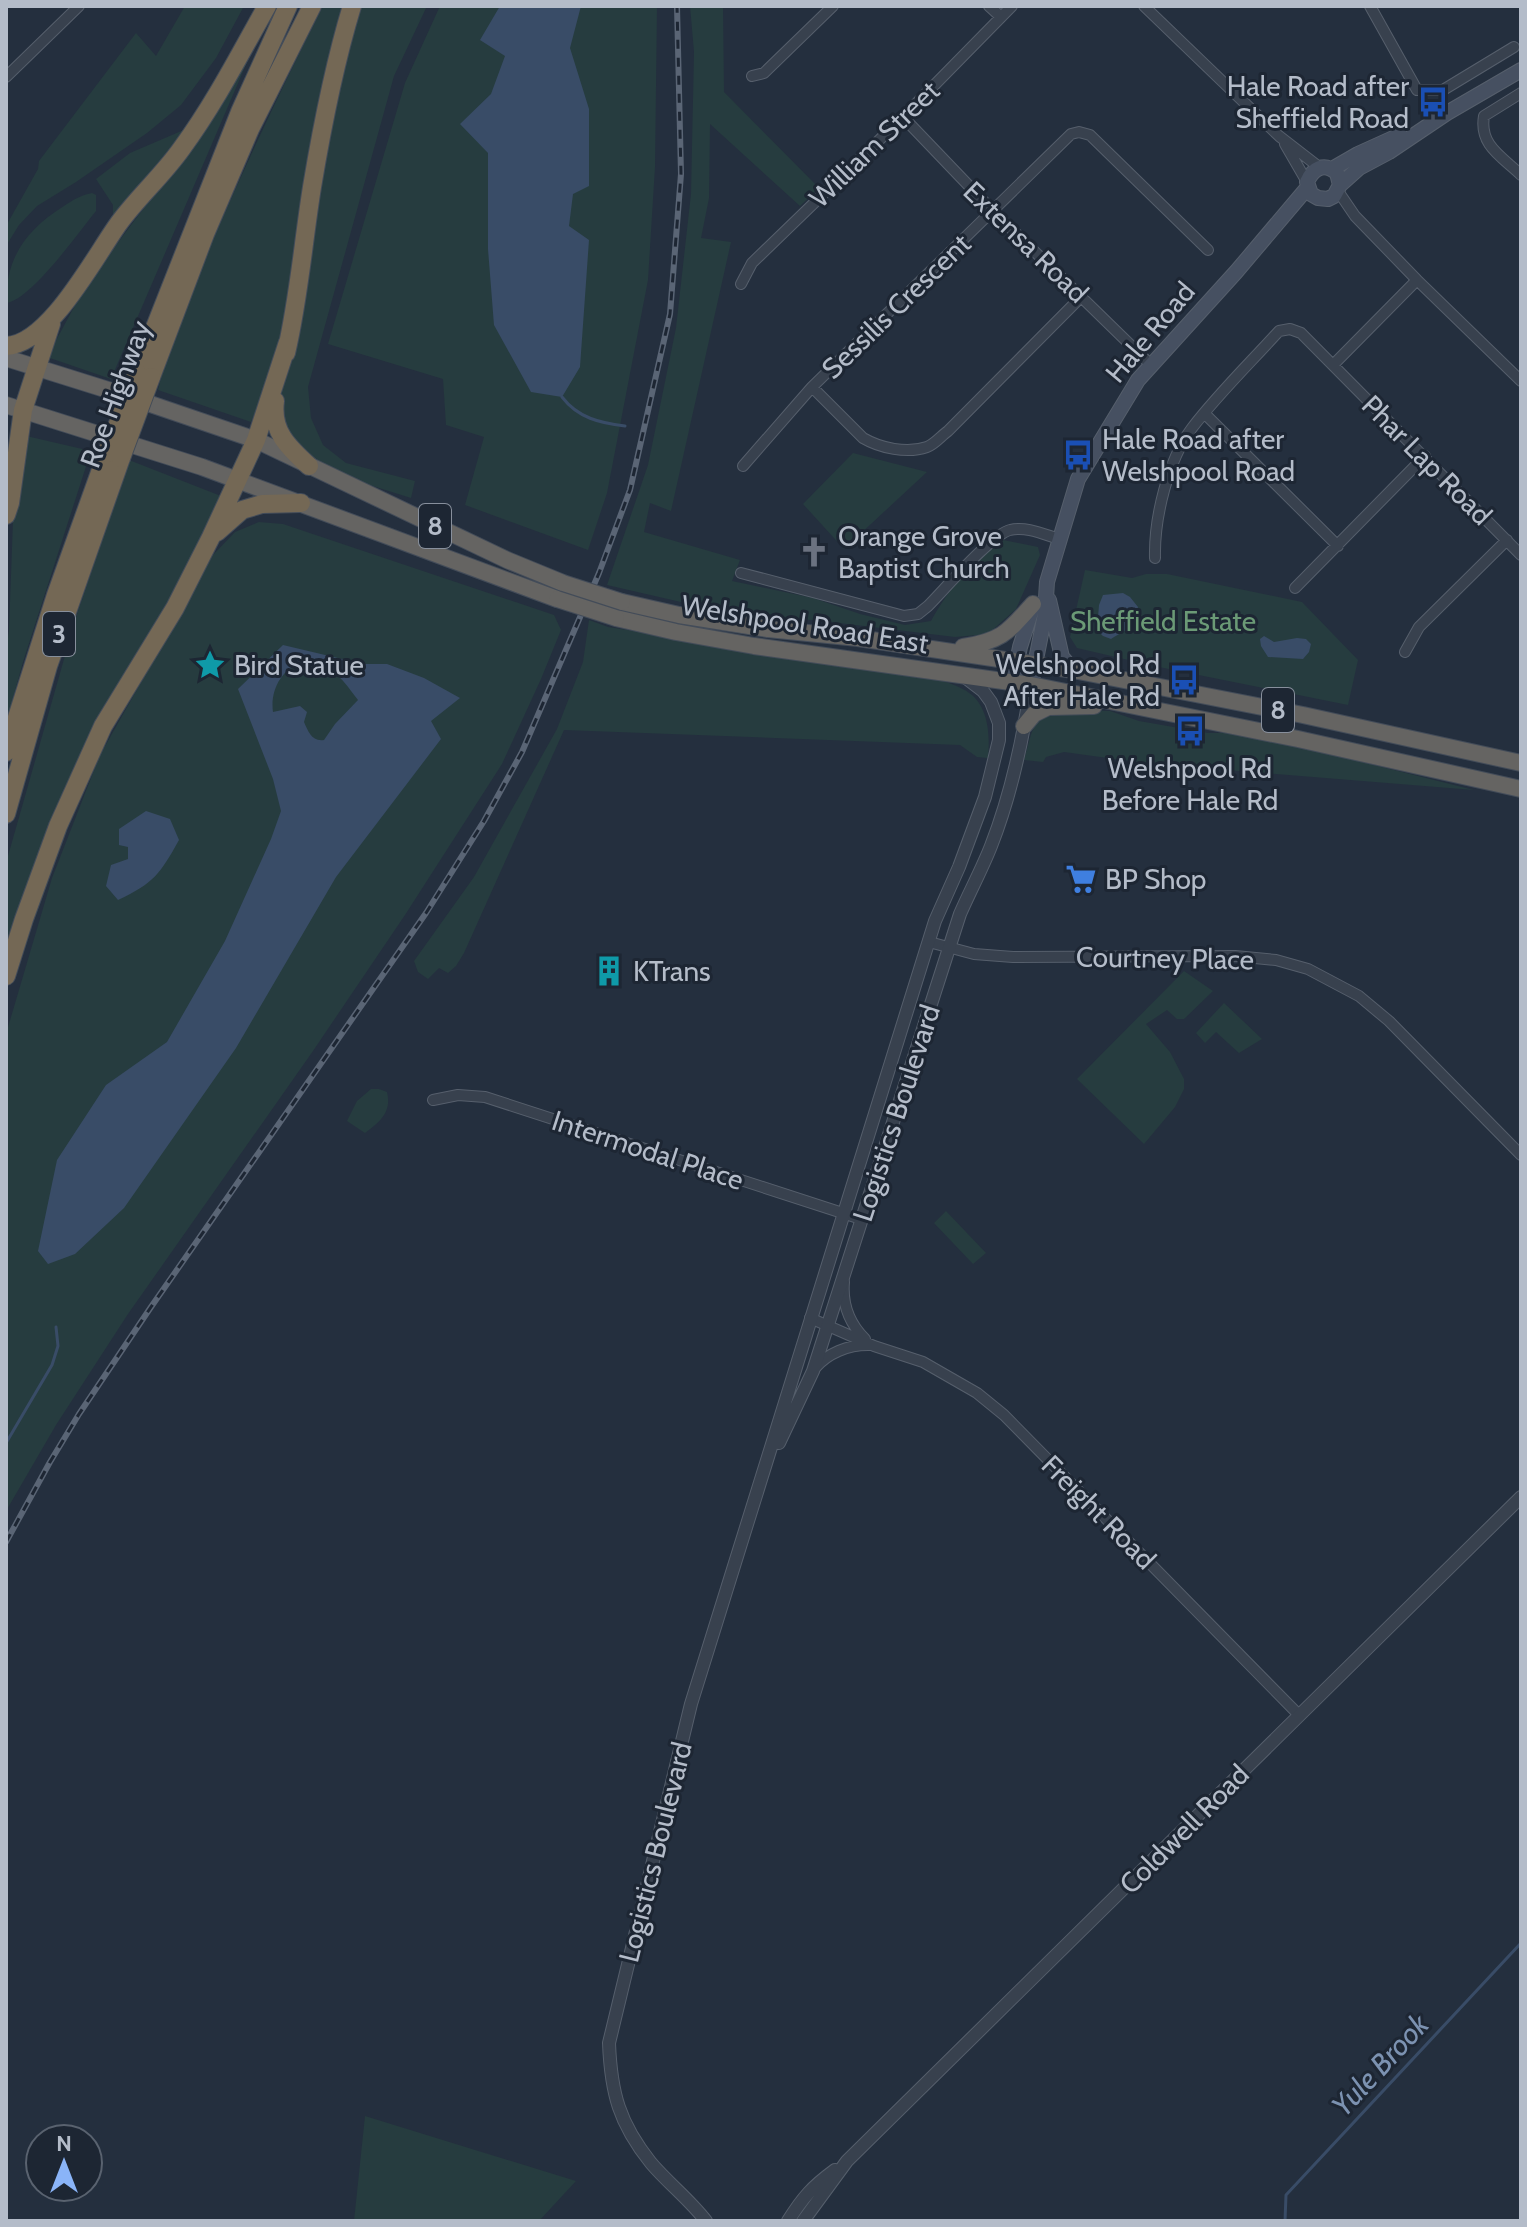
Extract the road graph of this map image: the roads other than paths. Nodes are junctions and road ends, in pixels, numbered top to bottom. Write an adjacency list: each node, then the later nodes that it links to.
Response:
1 (79, 6): 15 (street)
2 (267, 6): 28 (highway)
3 (288, 6): 35 (highway, Roe Highway / 3)
4 (312, 6): 35 (highway, Roe Highway / 3)
5 (352, 6): 29 (highway)
6 (833, 6): 14 (street)
7 (989, 6): 11 (street)
8 (1012, 6): 11 (street, William Street)
9 (1144, 6): 19 (street)
10 (1370, 6): 12 (street)
11 (1001, 17): 18 (street, William Street)
12 (1514, 47)
13 (1521, 70): 17 (main road, Hale Road)
14 (752, 76)
15 (6, 77)
16 (1521, 93): 21 (street)
17 (1447, 113): 20 (main road, Hale Road); 22 (main road, Hale Road)
18 (903, 117): 23 (street, Extensa Road); 26 (street, William Street)
19 (1279, 136): 20 (street); 22 (street)
20 (1326, 168): 22 (main road); 22 (main road)
21 (1521, 175)
22 (1323, 190): 25 (street); 32 (main road, Hale Road)
23 (993, 211): 24 (street, Sessilis Crescent); 27 (street, Extensa Road); 37 (street, Sessilis Crescent)
24 (1208, 250)
25 (1417, 280): 33 (street); 36 (street)
26 (741, 284)
27 (1082, 296): 32 (street, Extensa Road); 37 (street, Sessilis Crescent)
28 (54, 318): 30 (highway); 34 (highway)
29 (288, 342): 40 (highway); 43 (highway)
30 (6, 346)
31 (6, 358): 34 (highway, 8)
32 (1151, 365): 49 (main road, Hale Road)
33 (1333, 365): 39 (street, Phar Lap Road); 42 (street, Phar Lap Road)
34 (35, 367): 38 (highway); 40 (highway, Welshpool Road East / 8)
35 (144, 375): 41 (highway, Roe Highway / 3, bridge)
36 (1521, 381)
37 (812, 387): 44 (street)
38 (14, 407): 41 (highway, 8); 47 (highway)
39 (1205, 414): 51 (street); 53 (street)
40 (256, 440): 43 (highway, Welshpool Road East / 8); 45 (highway)
41 (110, 449): 45 (highway, Welshpool Road East / 8); 68 (highway, Roe Highway / 3); 71 (highway, Roe Highway / 3)
42 (1425, 456): 50 (street, Phar Lap Road); 51 (street)
43 (309, 466): 58 (highway, Welshpool Road East / 8, bridge)
44 (743, 466)
45 (237, 480): 46 (highway, Welshpool Road East / 8); 48 (highway)
46 (301, 503): 48 (highway); 63 (highway, Welshpool Road East / 8, bridge)
47 (6, 515)
48 (211, 537): 74 (highway)
49 (1059, 539): 54 (street); 55 (main road, Hale Road)
50 (1507, 540): 52 (street, Phar Lap Road); 59 (street)
51 (1338, 546): 56 (street)
52 (1521, 555)
53 (1155, 558)
54 (741, 573)
55 (1047, 587): 57 (main road, Hale Road); 61 (main road, Hale Road); 62 (main road)
56 (1295, 588)
57 (1033, 604): 58 (highway); 60 (main road, Hale Road)
58 (946, 650): 60 (highway, Welshpool Road East / 8)
59 (1405, 652)
60 (1017, 661): 61 (highway, Welshpool Road East / 8); 64 (main road, Hale Road)
61 (1034, 664): 62 (highway, Welshpool Road East / 8); 65 (main road, Hale Road)
62 (1073, 670): 69 (highway, Welshpool Road East / 8)
63 (960, 674): 64 (highway, Welshpool Road East / 8); 72 (street, Logistics Boulevard)
64 (1013, 682): 65 (highway, Welshpool Road East / 8)
65 (1031, 685): 66 (street, Logistics Boulevard); 67 (highway, Welshpool Road East / 8)
66 (1024, 726): 67 (highway, 8); 73 (street, Logistics Boulevard)
67 (1233, 726): 70 (highway, Welshpool Road East / 8)
68 (6, 752)
69 (1521, 763)
70 (1521, 789)
71 (6, 814)
72 (929, 942): 73 (street, Courtney Place); 77 (street, Logistics Boulevard)
73 (950, 948): 76 (street, Courtney Place); 78 (street, Logistics Boulevard)
74 (6, 976)
75 (433, 1100): 77 (street, Intermodal Place)
76 (1521, 1155)
77 (844, 1215): 78 (street, Intermodal Place); 80 (street, Logistics Boulevard)
78 (861, 1219): 79 (street, Logistics Boulevard)
79 (845, 1268): 81 (street, Logistics Boulevard); 82 (street)
80 (810, 1318): 81 (street, Freight Road); 84 (street, Logistics Boulevard)
81 (828, 1324): 82 (street, Freight Road); 83 (street, Logistics Boulevard)
82 (874, 1346): 83 (street, Freight Road); 86 (street, Freight Road)
83 (813, 1369): 84 (street, Logistics Boulevard)
84 (764, 1474): 88 (street, Logistics Boulevard)
85 (1521, 1497): 86 (street, Coldwell Road)
86 (1299, 1715): 87 (street, Coldwell Road)
87 (847, 2161): 90 (street); 91 (street)
88 (702, 2216): 89 (street, Logistics Boulevard)
89 (718, 2221)
90 (788, 2221)
91 (803, 2221)

